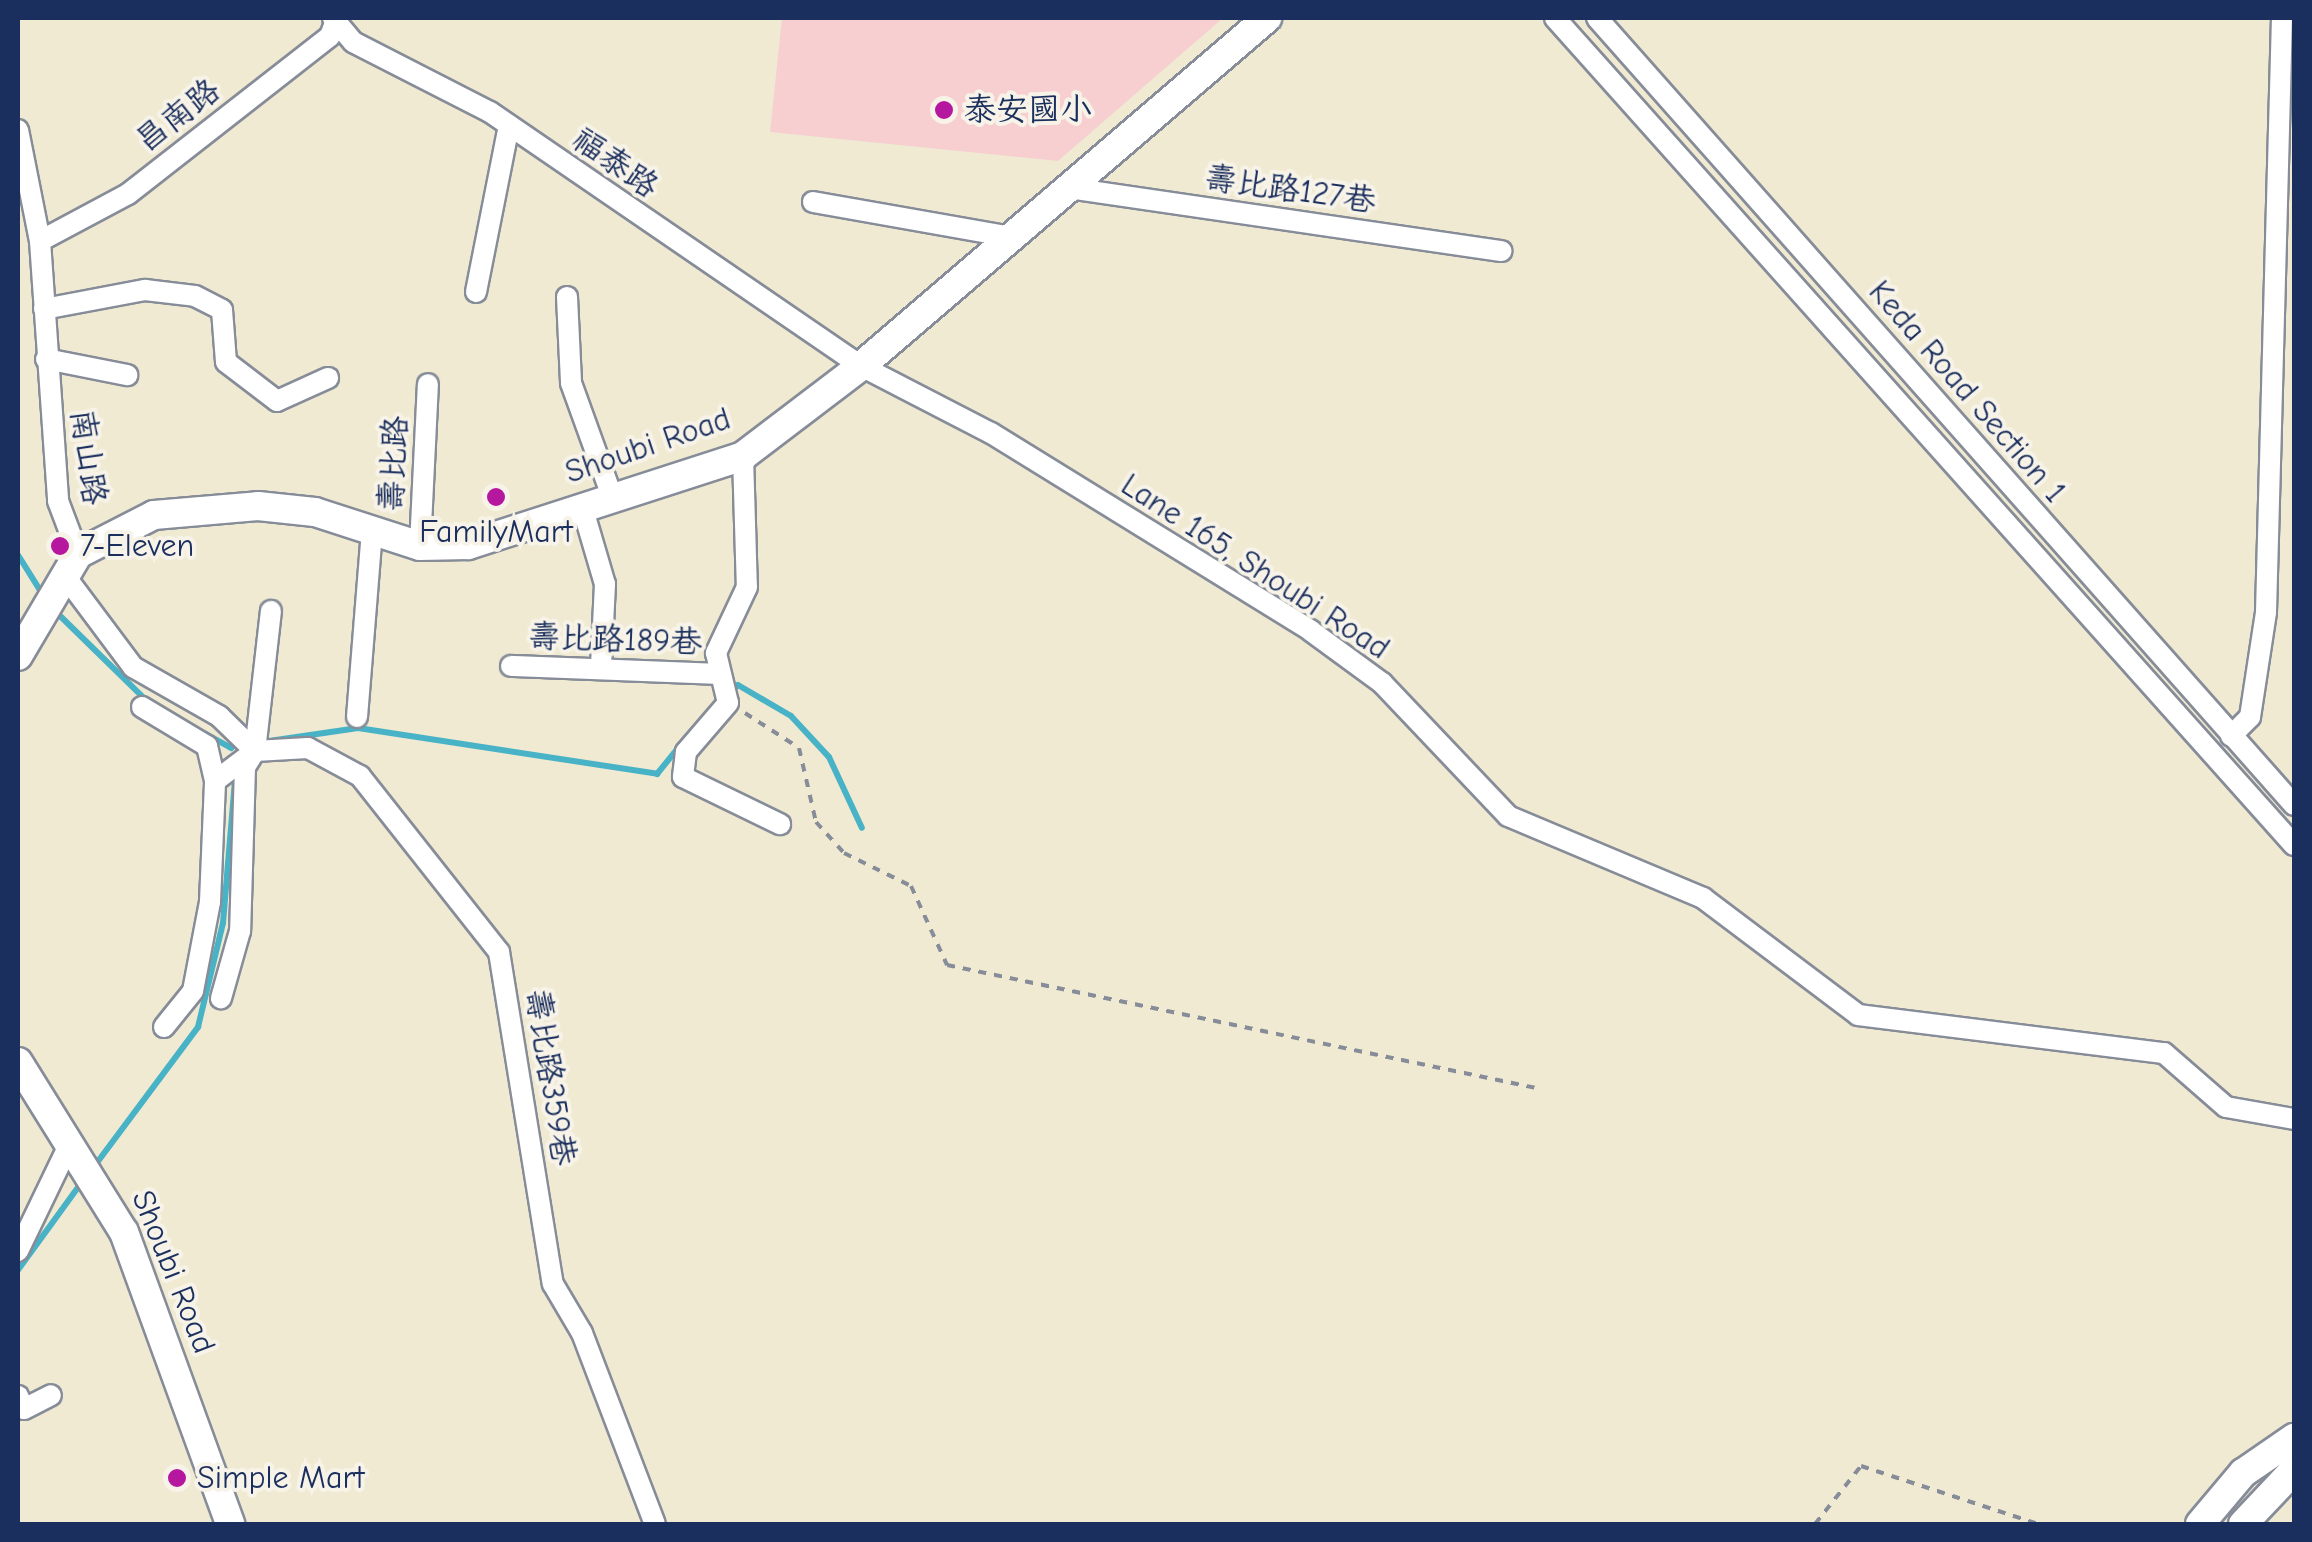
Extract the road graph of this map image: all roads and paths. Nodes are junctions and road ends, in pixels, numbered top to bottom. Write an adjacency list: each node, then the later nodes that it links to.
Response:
1 (335, 18): 6 (street, 福泰路); 11 (street, 昌南路)
2 (1267, 18): 8 (main road, Shoubi Road)
3 (1555, 18): 39 (street)
4 (1596, 18): 35 (street, Keda Road Section 1)
5 (2282, 18): 35 (street)
6 (509, 125): 13 (street); 17 (street, 福泰路)
7 (18, 130): 11 (street, 南山路)
8 (1069, 188): 10 (main road, Shoubi Road); 12 (street, 壽比路127巷)
9 (813, 202): 10 (street)
10 (1012, 237): 17 (main road, Shoubi Road)
11 (40, 240): 15 (street, 南山路)
12 (1502, 251)
13 (476, 292)
14 (567, 297): 22 (street)
15 (44, 309): 16 (street, 南山路); 19 (street)
16 (46, 359): 18 (street); 26 (street, 南山路)
17 (861, 366): 21 (main road, Shoubi Road); 44 (street, Lane 165, Shoubi Road)
18 (127, 375)
19 (328, 378)
20 (428, 384): 25 (street, 壽比路)
21 (742, 456): 22 (main road, Shoubi Road); 31 (street, 壽比路189巷)
22 (612, 496): 23 (main road, Shoubi Road)
23 (582, 506): 25 (main road, Shoubi Road); 30 (street)
24 (372, 531): 25 (main road, Shoubi Road); 26 (main road, Shoubi Road); 34 (street)
25 (420, 546)
26 (67, 573): 28 (main road); 36 (street)
27 (271, 611): 36 (street)
28 (23, 643)
29 (511, 666): 30 (street, 壽比路189巷)
30 (601, 666): 31 (street, 壽比路189巷)
31 (717, 674): 32 (street, 壽比路189巷)
32 (728, 703): 38 (street); 43 (path)
33 (142, 707): 36 (street)
34 (357, 717)
35 (2231, 736): 37 (street, Keda Road Section 1)
36 (236, 764): 40 (street); 41 (street); 52 (street, 壽比路359巷)
37 (2294, 805)
38 (780, 824)
39 (2294, 845)
40 (221, 998)
41 (164, 1027)
42 (18, 1062): 45 (main road, Shoubi Road)
43 (1541, 1089)
44 (2294, 1119)
45 (70, 1140): 46 (street); 51 (main road, Shoubi Road)
46 (18, 1251)
47 (18, 1396): 48 (street)
48 (50, 1396)
49 (2294, 1438): 55 (main road)
50 (2294, 1470): 56 (main road)
51 (230, 1524)
52 (654, 1524)
53 (1816, 1524): 54 (path)
54 (2038, 1524)
55 (2200, 1524)
56 (2243, 1524)

